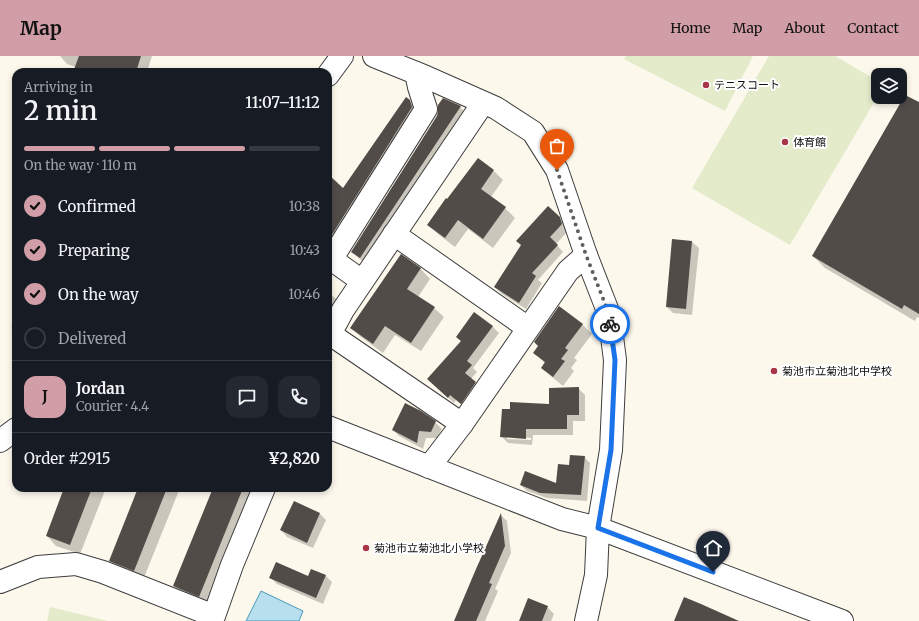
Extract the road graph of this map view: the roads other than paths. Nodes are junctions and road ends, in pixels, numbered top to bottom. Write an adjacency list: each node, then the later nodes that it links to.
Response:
1 (342, 56): 3 (street)
2 (374, 56): 4 (street)
3 (332, 70)
4 (416, 73): 5 (street); 8 (street)
5 (483, 103): 6 (street); 7 (street)
6 (394, 234): 8 (street); 9 (street)
7 (586, 255): 9 (street); 18 (street)
8 (362, 281): 10 (street)
9 (528, 328): 12 (street)
10 (332, 330)
11 (332, 338): 12 (street)
12 (462, 424): 16 (street)
13 (332, 429): 16 (street)
14 (12, 432): 15 (street)
15 (0, 441)
16 (429, 467): 18 (street)
17 (262, 492): 19 (street)
18 (598, 528): 20 (street); 21 (street)
19 (0, 582)
20 (586, 621)
21 (842, 621)

